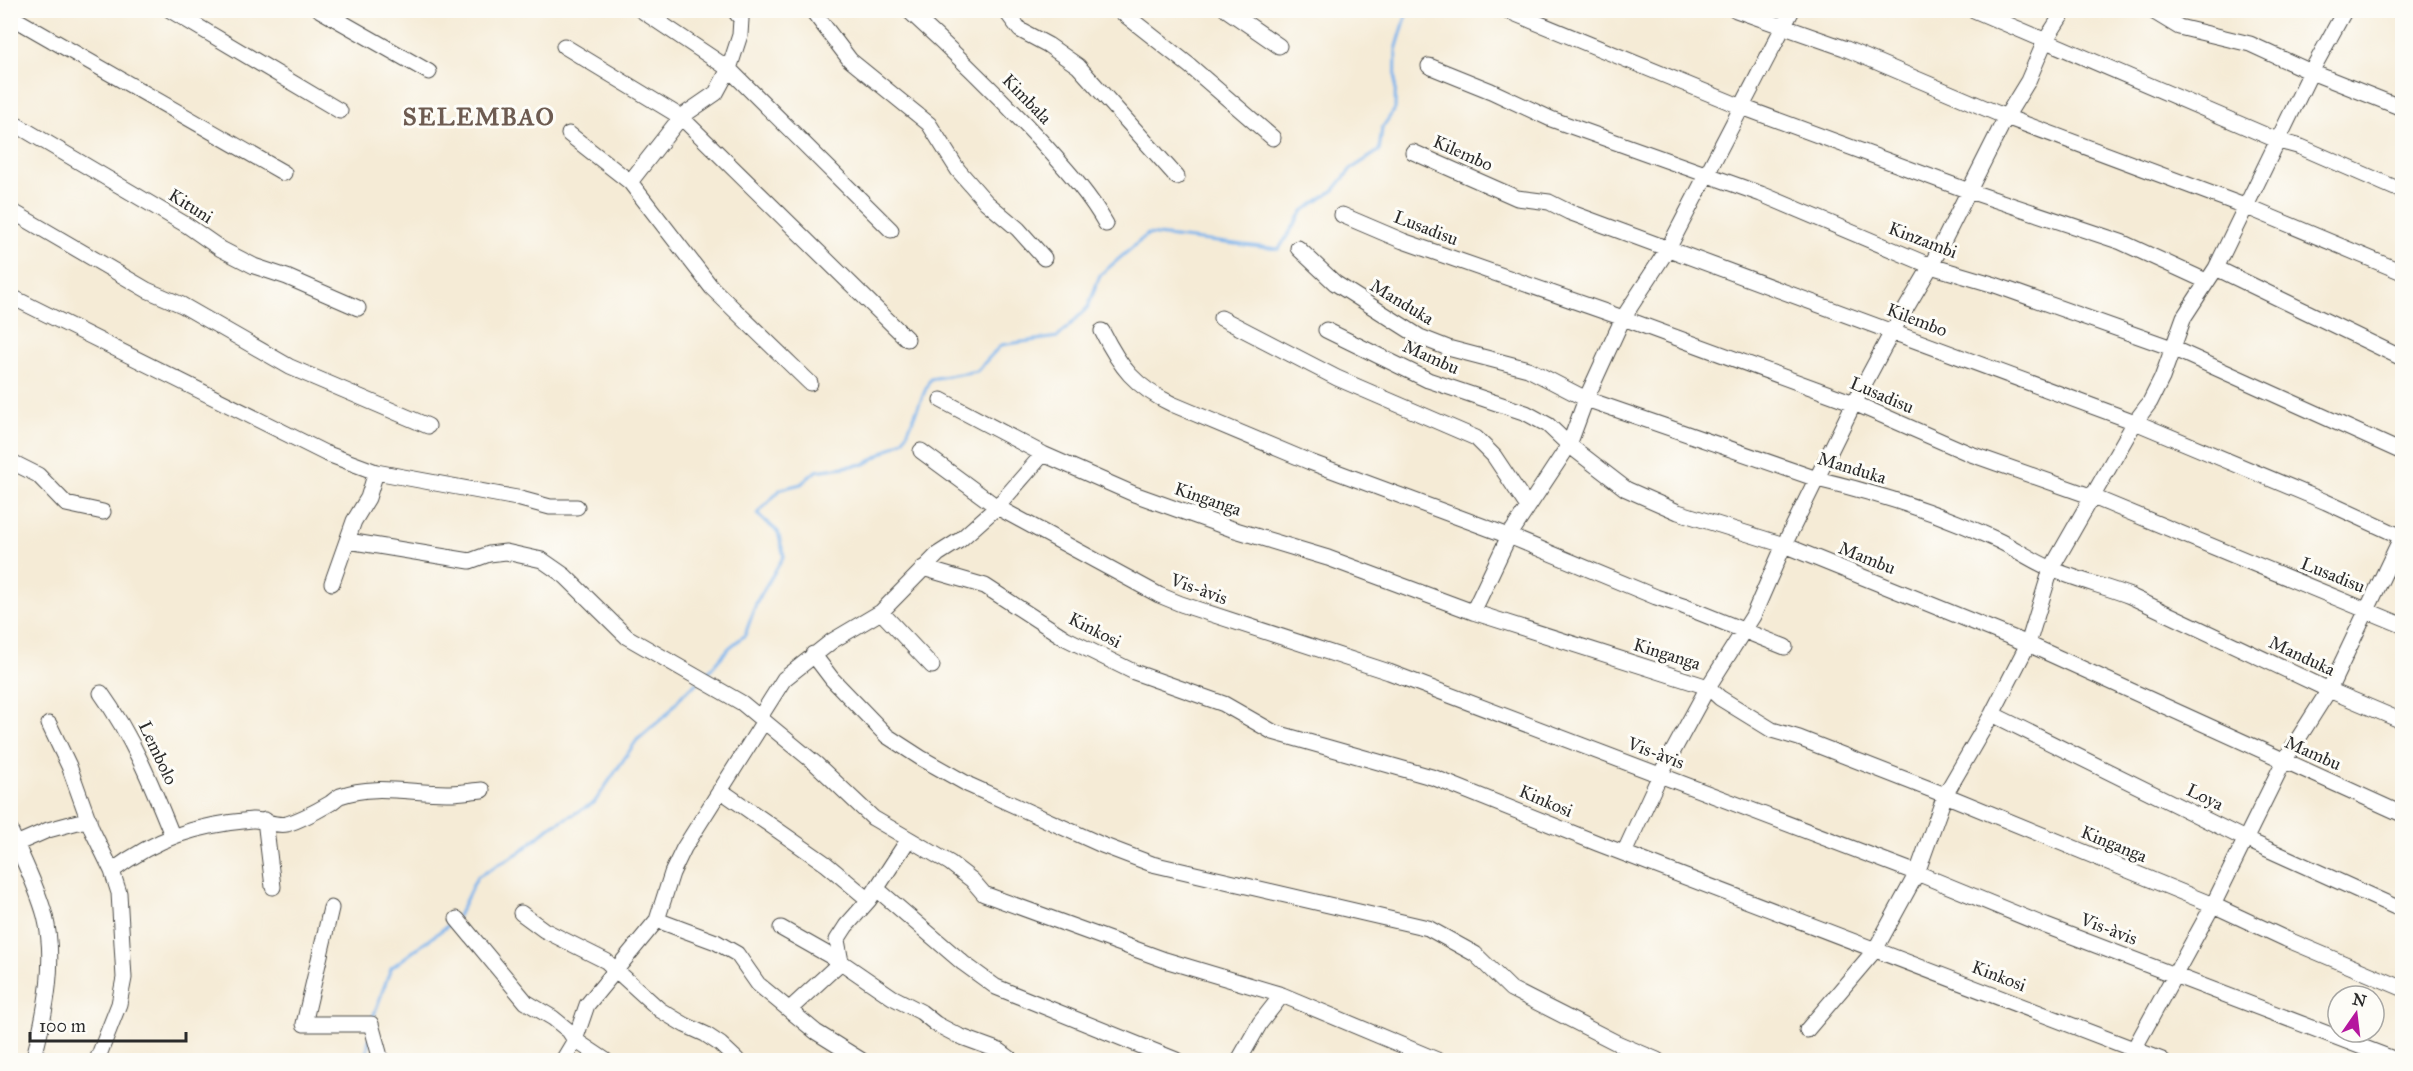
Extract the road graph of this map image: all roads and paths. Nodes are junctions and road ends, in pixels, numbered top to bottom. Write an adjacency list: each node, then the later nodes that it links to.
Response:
1 (170, 10): 30 (street)
2 (320, 10): 26 (street)
3 (641, 10): 25 (street)
4 (812, 10): 51 (street)
5 (908, 10): 47 (street, Kimbala)
6 (1005, 10): 40 (street)
7 (1119, 10): 35 (street)
8 (1227, 10): 23 (street)
9 (1506, 10): 28 (street)
10 (1736, 10): 20 (street)
11 (1792, 10): 20 (street)
12 (1974, 10): 21 (street)
13 (2065, 10): 21 (street)
14 (2151, 10): 27 (street)
15 (2345, 10): 27 (street)
16 (2398, 10): 17 (street)
17 (2403, 13)
18 (737, 15): 25 (street)
19 (10, 16): 38 (street)
20 (1784, 29): 28 (street); 32 (street)
21 (2045, 41): 32 (street); 36 (street)
22 (564, 46): 31 (street)
23 (1279, 46)
24 (1429, 66): 39 (street, Kinzambi)
25 (729, 69): 31 (street); 48 (street)
26 (429, 72)
27 (2311, 72): 29 (street); 36 (street)
28 (1742, 107): 39 (street); 42 (street)
29 (2403, 108)
30 (340, 111)
31 (681, 117): 41 (street); 63 (street)
32 (2006, 117): 42 (street); 44 (street)
33 (10, 121): 57 (street, Kituni)
34 (568, 134): 41 (street)
35 (1273, 138)
36 (2279, 141): 43 (street); 44 (street)
37 (1413, 152): 49 (street, Kilembo)
38 (284, 173)
39 (1707, 174): 49 (street); 52 (street, Kinzambi)
40 (1177, 177)
41 (630, 182): 66 (street)
42 (1969, 191): 52 (street); 55 (street)
43 (2403, 191)
44 (2247, 207): 53 (street); 54 (street)
45 (10, 210): 71 (street)
46 (1342, 215): 59 (street, Lusadisu)
47 (1106, 224)
48 (891, 230)
49 (1669, 247): 59 (street); 62 (street, Kilembo)
50 (1298, 248): 67 (street, Manduka)
51 (1044, 258)
52 (1931, 266): 62 (street); 64 (street, Kinzambi)
53 (2216, 268): 55 (street); 65 (street)
54 (2403, 272)
55 (2206, 281): 64 (street)
56 (10, 296): 77 (street)
57 (358, 308)
58 (1221, 318): 82 (street)
59 (1623, 318): 67 (street); 69 (street, Lusadisu)
60 (1326, 330): 72 (street, Mambu)
61 (1102, 331): 84 (street)
62 (1892, 332): 69 (street); 70 (street, Kilembo)
63 (907, 339)
64 (2172, 348): 70 (street); 74 (street, Kinzambi)
65 (2403, 358)
66 (810, 383)
67 (1586, 399): 72 (street); 78 (street, Manduka)
68 (941, 400): 75 (street, Kinganga)
69 (1854, 404): 78 (street); 79 (street, Lusadisu)
70 (2135, 422): 79 (street); 85 (street, Kilembo)
71 (428, 426)
72 (1569, 445): 82 (street); 87 (street, Mambu)
73 (921, 451): 81 (street, Vis-àvis)
74 (2403, 452)
75 (1043, 454): 81 (street); 93 (street, Kinganga)
76 (10, 461): 83 (street)
77 (376, 472): 80 (street); 86 (street)
78 (1817, 478): 87 (street); 89 (street, Manduka)
79 (2093, 497): 89 (street); 91 (street, Lusadisu)
80 (577, 507)
81 (998, 507): 88 (street); 108 (street, Vis-àvis)
82 (1528, 507): 84 (street)
83 (103, 512)
84 (1509, 536): 93 (street); 95 (street)
85 (2402, 537): 91 (street)
86 (348, 541): 90 (street); 104 (street)
87 (1784, 546): 95 (street); 96 (street, Mambu)
88 (923, 568): 92 (street); 119 (street, Kinkosi)
89 (2051, 569): 96 (street); 101 (street, Manduka)
90 (332, 583)
91 (2368, 610): 94 (street, Lusadisu); 101 (street)
92 (881, 612): 98 (street); 99 (street)
93 (1473, 612): 100 (street, Kinganga)
94 (2403, 625)
95 (1745, 630): 97 (street); 100 (street)
96 (2028, 644): 103 (street); 107 (street, Mambu)
97 (1785, 647)
98 (813, 654): 104 (street); 152 (street)
99 (932, 666)
100 (1708, 687): 108 (street); 111 (street, Kinganga)
101 (2329, 690): 105 (street, Manduka); 107 (street)
102 (101, 693): 115 (street, Lembolo)
103 (1992, 714): 111 (street); 117 (street, Loya)
104 (762, 719): 110 (street); 118 (street)
105 (2403, 721)
106 (49, 724): 113 (street)
107 (2284, 761): 112 (street, Mambu); 117 (street)
108 (1660, 775): 119 (street); 121 (street, Vis-àvis)
109 (482, 790): 114 (street)
110 (720, 790): 123 (street); 129 (street)
111 (1945, 795): 121 (street); 124 (street, Kinganga)
112 (2403, 814)
113 (89, 819): 116 (street); 120 (street)
114 (265, 820): 115 (street); 122 (street)
115 (172, 835): 120 (street)
116 (13, 837): 140 (street)
117 (2245, 839): 124 (street); 126 (street, Loya)
118 (908, 840): 123 (street); 136 (street)
119 (1624, 853): 131 (street, Kinkosi)
120 (112, 871): 142 (street)
121 (1917, 873): 131 (street); 134 (street, Vis-àvis)
122 (273, 887)
123 (873, 895): 132 (street); 149 (street)
124 (2212, 905): 134 (street); 135 (street, Kinganga)
125 (331, 908): 143 (street)
126 (2403, 910)
127 (520, 913): 133 (street)
128 (457, 919): 139 (street)
129 (657, 920): 133 (street); 137 (street)
130 (781, 928): 132 (street)
131 (1875, 950): 138 (street); 141 (street, Kinkosi)
132 (841, 962): 137 (street); 148 (street)
133 (616, 969): 139 (street); 146 (street)
134 (2174, 975): 141 (street); 154 (street, Vis-àvis)
135 (2403, 988)
136 (1282, 995): 150 (street); 151 (street)
137 (790, 1009): 147 (street)
138 (1808, 1030)
139 (575, 1041): 144 (street); 145 (street)
140 (35, 1053)
141 (2131, 1055): 153 (street, Kinkosi)
142 (98, 1060)
143 (381, 1060)
144 (563, 1060)
145 (605, 1060)
146 (737, 1060)
147 (861, 1060)
148 (1012, 1060)
149 (1176, 1060)
150 (1239, 1060)
151 (1437, 1060)
152 (1658, 1060)
153 (2162, 1060)
154 (2396, 1060)

